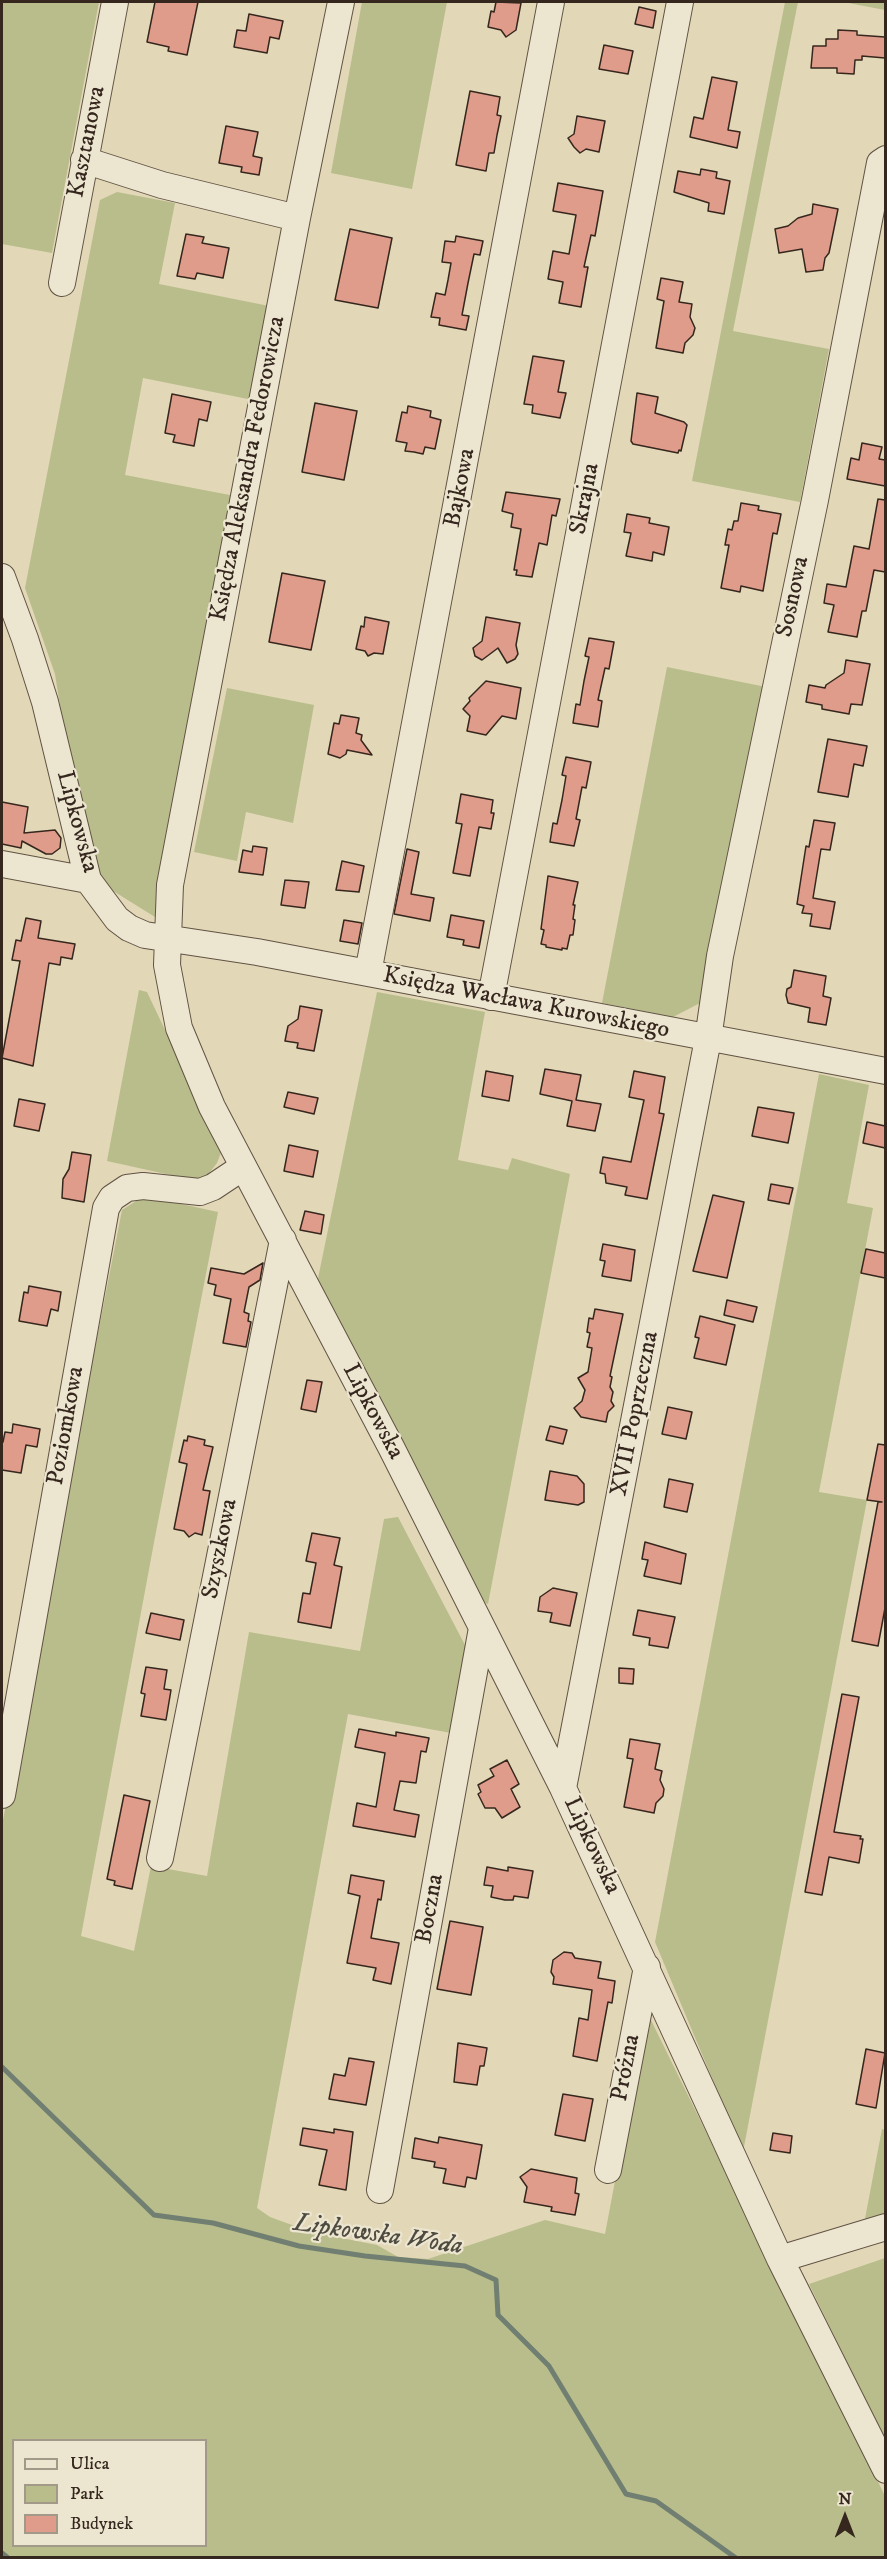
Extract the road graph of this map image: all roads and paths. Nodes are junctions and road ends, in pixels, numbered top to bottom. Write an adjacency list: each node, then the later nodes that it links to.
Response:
1 (115, 2): 6 (street, Kasztanowa)
2 (341, 2): 7 (street, Księdza Aleksandra Fedorowicza)
3 (551, 2): 13 (street, Bajkowa)
4 (680, 2): 14 (street, Skrajna)
5 (885, 159): 15 (street, Sosnowa)
6 (84, 160): 7 (street); 8 (street, Kasztanowa)
7 (297, 218): 12 (street, Księdza Aleksandra Fedorowicza)
8 (62, 284)
9 (2, 577): 11 (street, Lipkowska)
10 (2, 864): 11 (street)
11 (88, 880): 12 (street, Lipkowska)
12 (167, 937): 13 (street, Księdza Wacława Kurowskiego); 17 (street, Lipkowska)
13 (368, 973): 14 (street, Księdza Wacława Kurowskiego)
14 (491, 997): 15 (street, Księdza Wacława Kurowskiego)
15 (708, 1039): 16 (street, Księdza Wacława Kurowskiego); 20 (street, XVII Poprzeczna)
16 (885, 1071)
17 (243, 1167): 18 (street, Lipkowska); 21 (street, Poziomkowa)
18 (283, 1240): 19 (street, Lipkowska); 22 (street, Szyszkowa)
19 (482, 1628): 20 (street, Lipkowska); 25 (street, Boczna)
20 (563, 1788): 23 (street, Lipkowska)
21 (2, 1795)
22 (160, 1858)
23 (647, 1967): 24 (street, Próżna); 27 (street, Lipkowska)
24 (608, 2170)
25 (380, 2190)
26 (885, 2227): 27 (street)
27 (780, 2259): 28 (street, Lipkowska)
28 (885, 2470)

